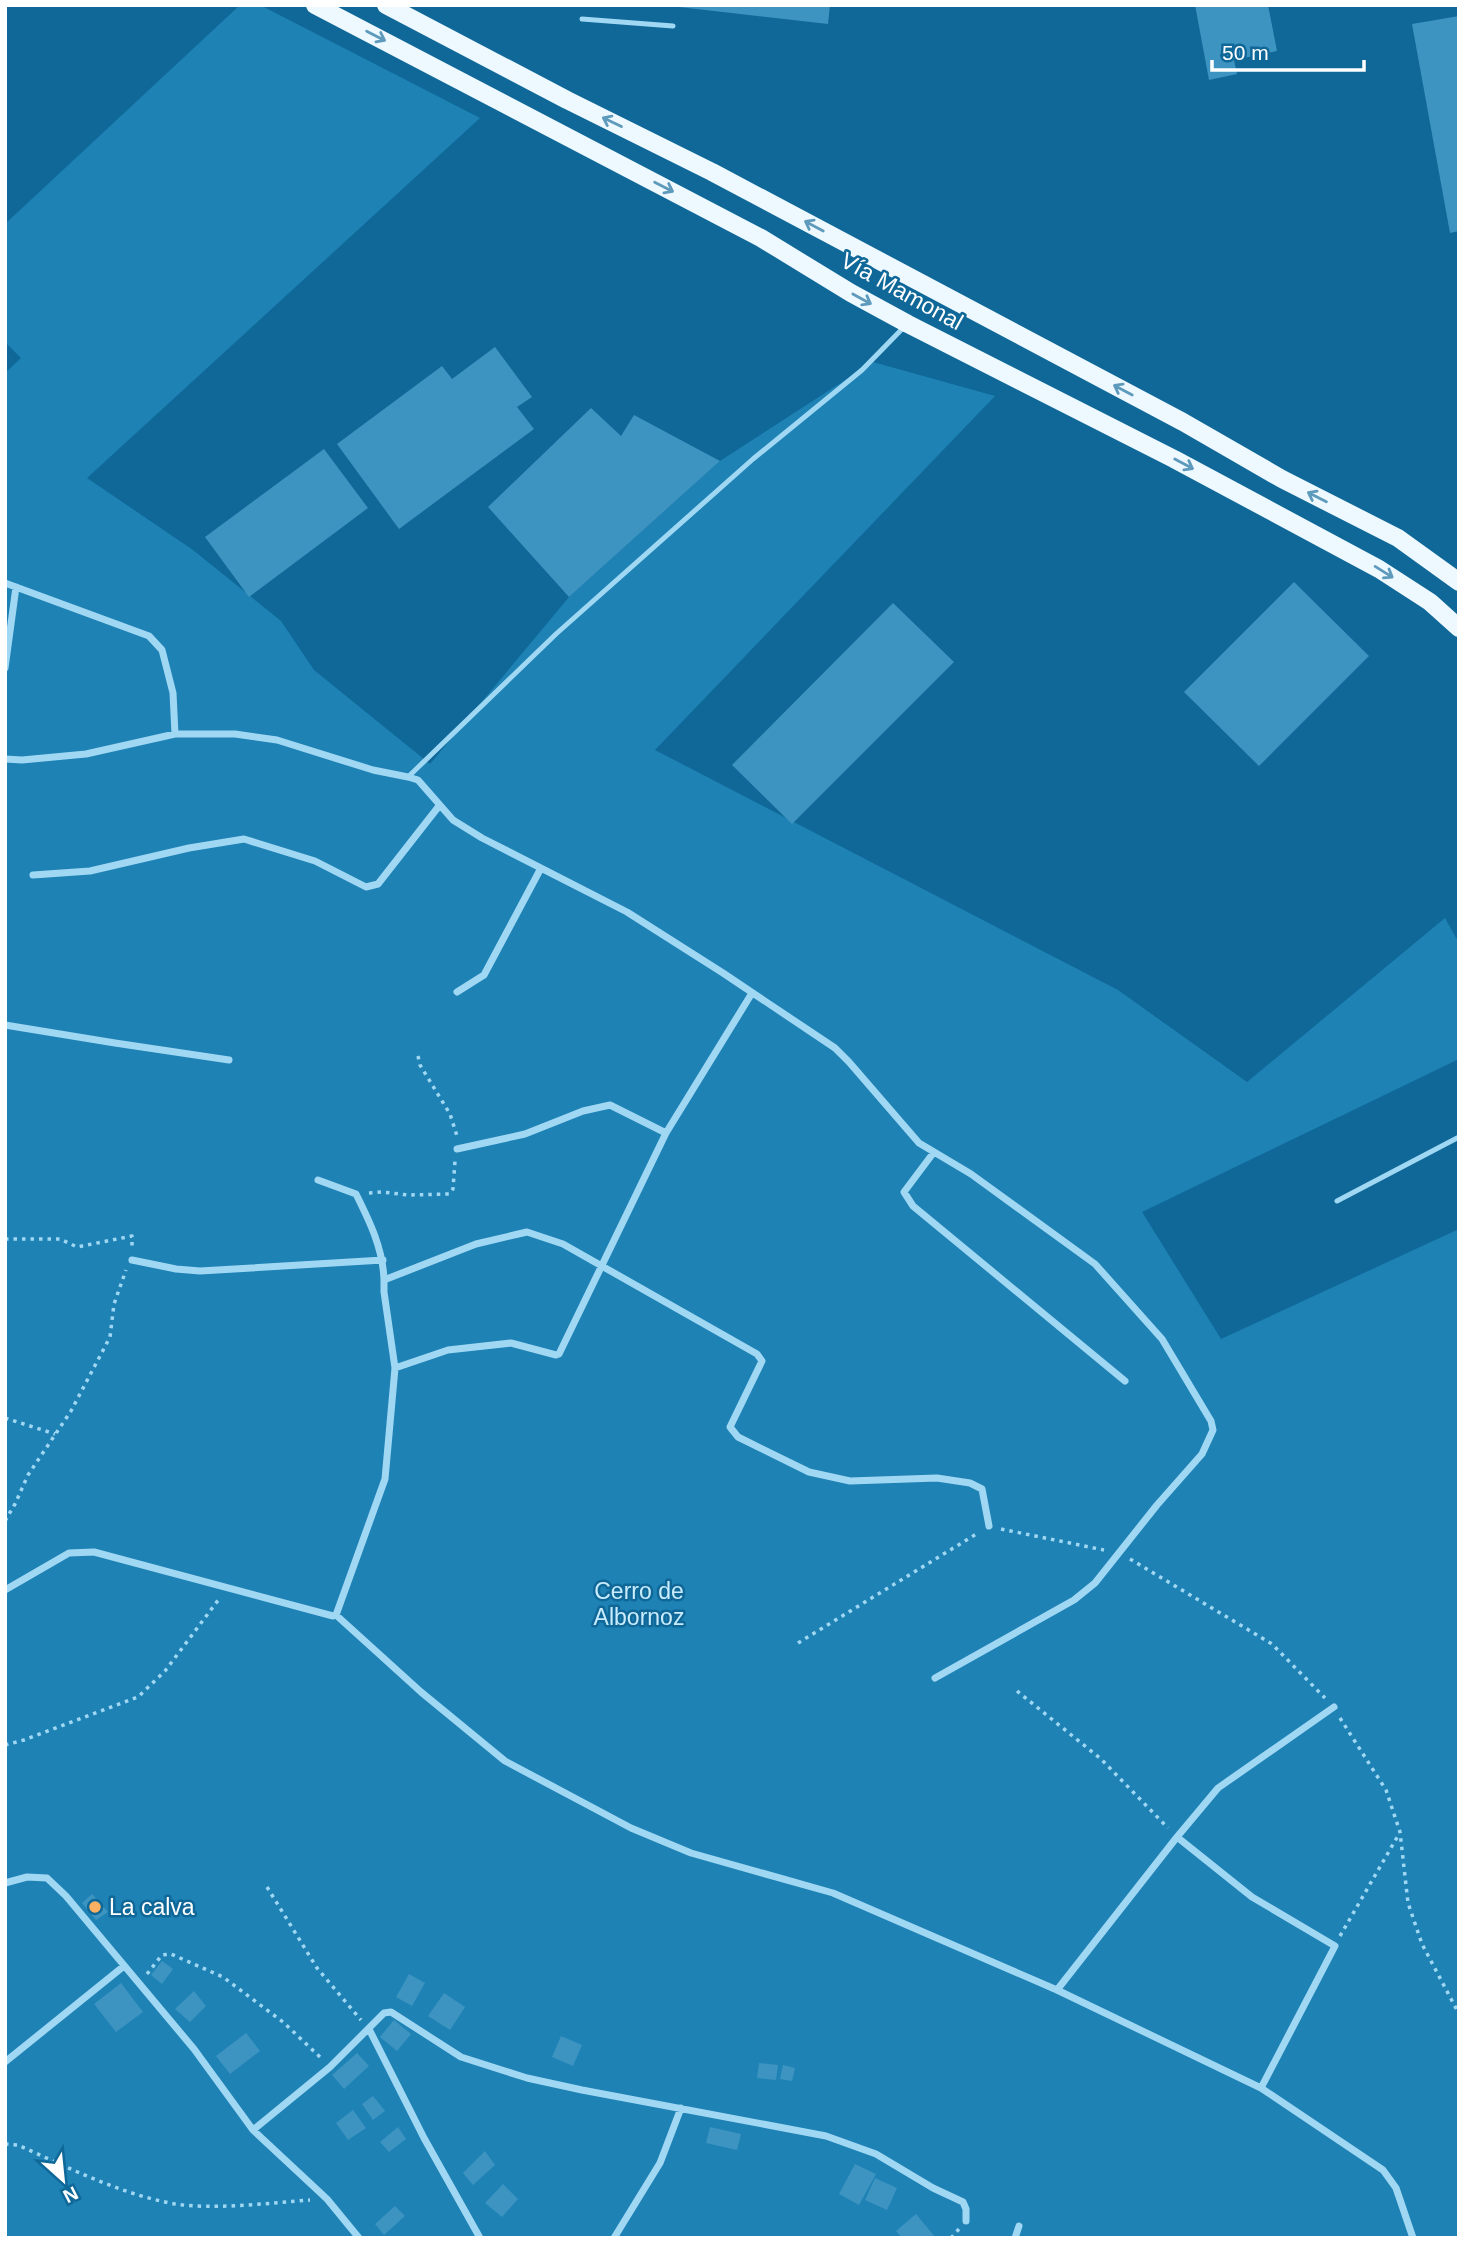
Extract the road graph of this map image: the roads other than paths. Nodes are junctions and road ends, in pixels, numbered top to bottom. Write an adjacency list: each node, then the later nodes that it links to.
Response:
1 (315, 5): 5 (main road, Vía Mamonal, one-way to 5)
2 (389, 6): 6 (main road, Vía Mamonal, one-way to 2)
3 (582, 19): 4 (lane)
4 (673, 26)
5 (908, 324): 9 (main road, Vía Mamonal, one-way to 9); 13 (lane)
6 (1459, 582)
7 (5, 583): 8 (street)
8 (16, 587): 10 (street); 11 (street)
9 (1459, 628)
10 (5, 668)
11 (175, 734): 12 (street); 13 (street)
12 (5, 758)
13 (408, 777): 14 (street)
14 (439, 806): 15 (street); 16 (street)
15 (541, 868): 17 (street); 18 (street)
16 (33, 875)
17 (457, 992)
18 (752, 993): 21 (street); 24 (street)
19 (5, 1025): 20 (street)
20 (229, 1060)
21 (666, 1133): 23 (street); 29 (street)
22 (1459, 1137): 26 (lane)
23 (457, 1149)
24 (934, 1152): 32 (street); 36 (street)
25 (318, 1180): 28 (street)
26 (1337, 1200)
27 (132, 1260): 28 (street)
28 (383, 1260): 30 (street)
29 (601, 1266): 30 (street); 31 (street); 33 (street)
30 (384, 1280): 31 (street)
31 (395, 1368): 35 (street)
32 (1125, 1381)
33 (989, 1526)
34 (5, 1590): 35 (street)
35 (336, 1615): 41 (street)
36 (935, 1678)
37 (1334, 1707): 38 (street)
38 (1177, 1837): 41 (street); 44 (street)
39 (5, 1883): 40 (street)
40 (124, 1966): 43 (street); 46 (street)
41 (1057, 1990): 44 (street)
42 (369, 2029): 45 (street); 46 (street); 50 (street)
43 (5, 2062)
44 (1261, 2088): 53 (street)
45 (681, 2108): 47 (street); 51 (street)
46 (254, 2130): 49 (street)
47 (966, 2221)
48 (1019, 2226): 52 (street)
49 (359, 2238)
50 (480, 2238)
51 (614, 2238)
52 (1015, 2238)
53 (1413, 2238)

